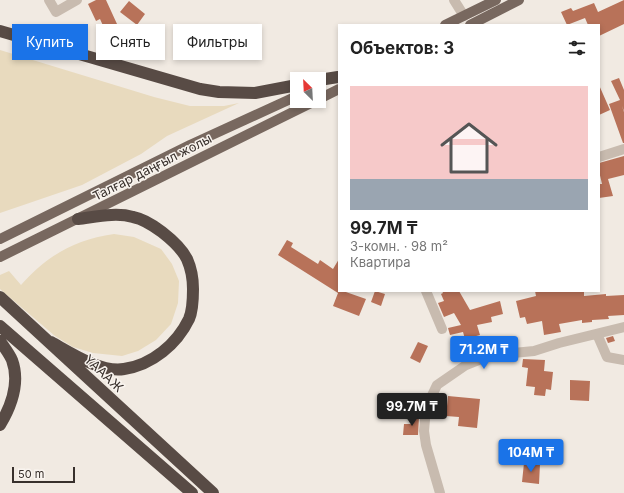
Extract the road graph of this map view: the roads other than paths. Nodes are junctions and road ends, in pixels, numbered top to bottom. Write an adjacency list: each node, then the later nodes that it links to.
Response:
1 (49, 0): 2 (street)
2 (77, 0)
3 (454, 0): 6 (street)
4 (496, 0): 6 (main road)
5 (519, 0): 8 (main road)
6 (464, 16): 7 (main road)
7 (447, 24)
8 (472, 24)
9 (0, 31): 13 (highway)
10 (338, 76): 11 (highway); 12 (main road)
11 (326, 79)
12 (326, 82)
13 (290, 86)
14 (338, 90): 15 (main road)
15 (326, 96)
16 (290, 99): 21 (main road, Талғар даңғыл жолы)
17 (301, 108): 20 (main road, Талғар даңғыл жолы)
18 (624, 148): 19 (street)
19 (600, 157)
20 (78, 219): 22 (main road, Талғар даңғыл жолы); 30 (highway)
21 (0, 239)
22 (0, 257)
23 (426, 292): 27 (street)
24 (0, 297): 30 (highway, ҮАААЖ)
25 (0, 326): 33 (highway)
26 (624, 327): 28 (street)
27 (442, 330)
28 (597, 334): 31 (street); 35 (street)
29 (0, 341): 32 (highway)
30 (51, 342): 34 (highway, ҮАААЖ)
31 (624, 360)
32 (0, 424)
33 (192, 493)
34 (213, 493)
35 (440, 493)

